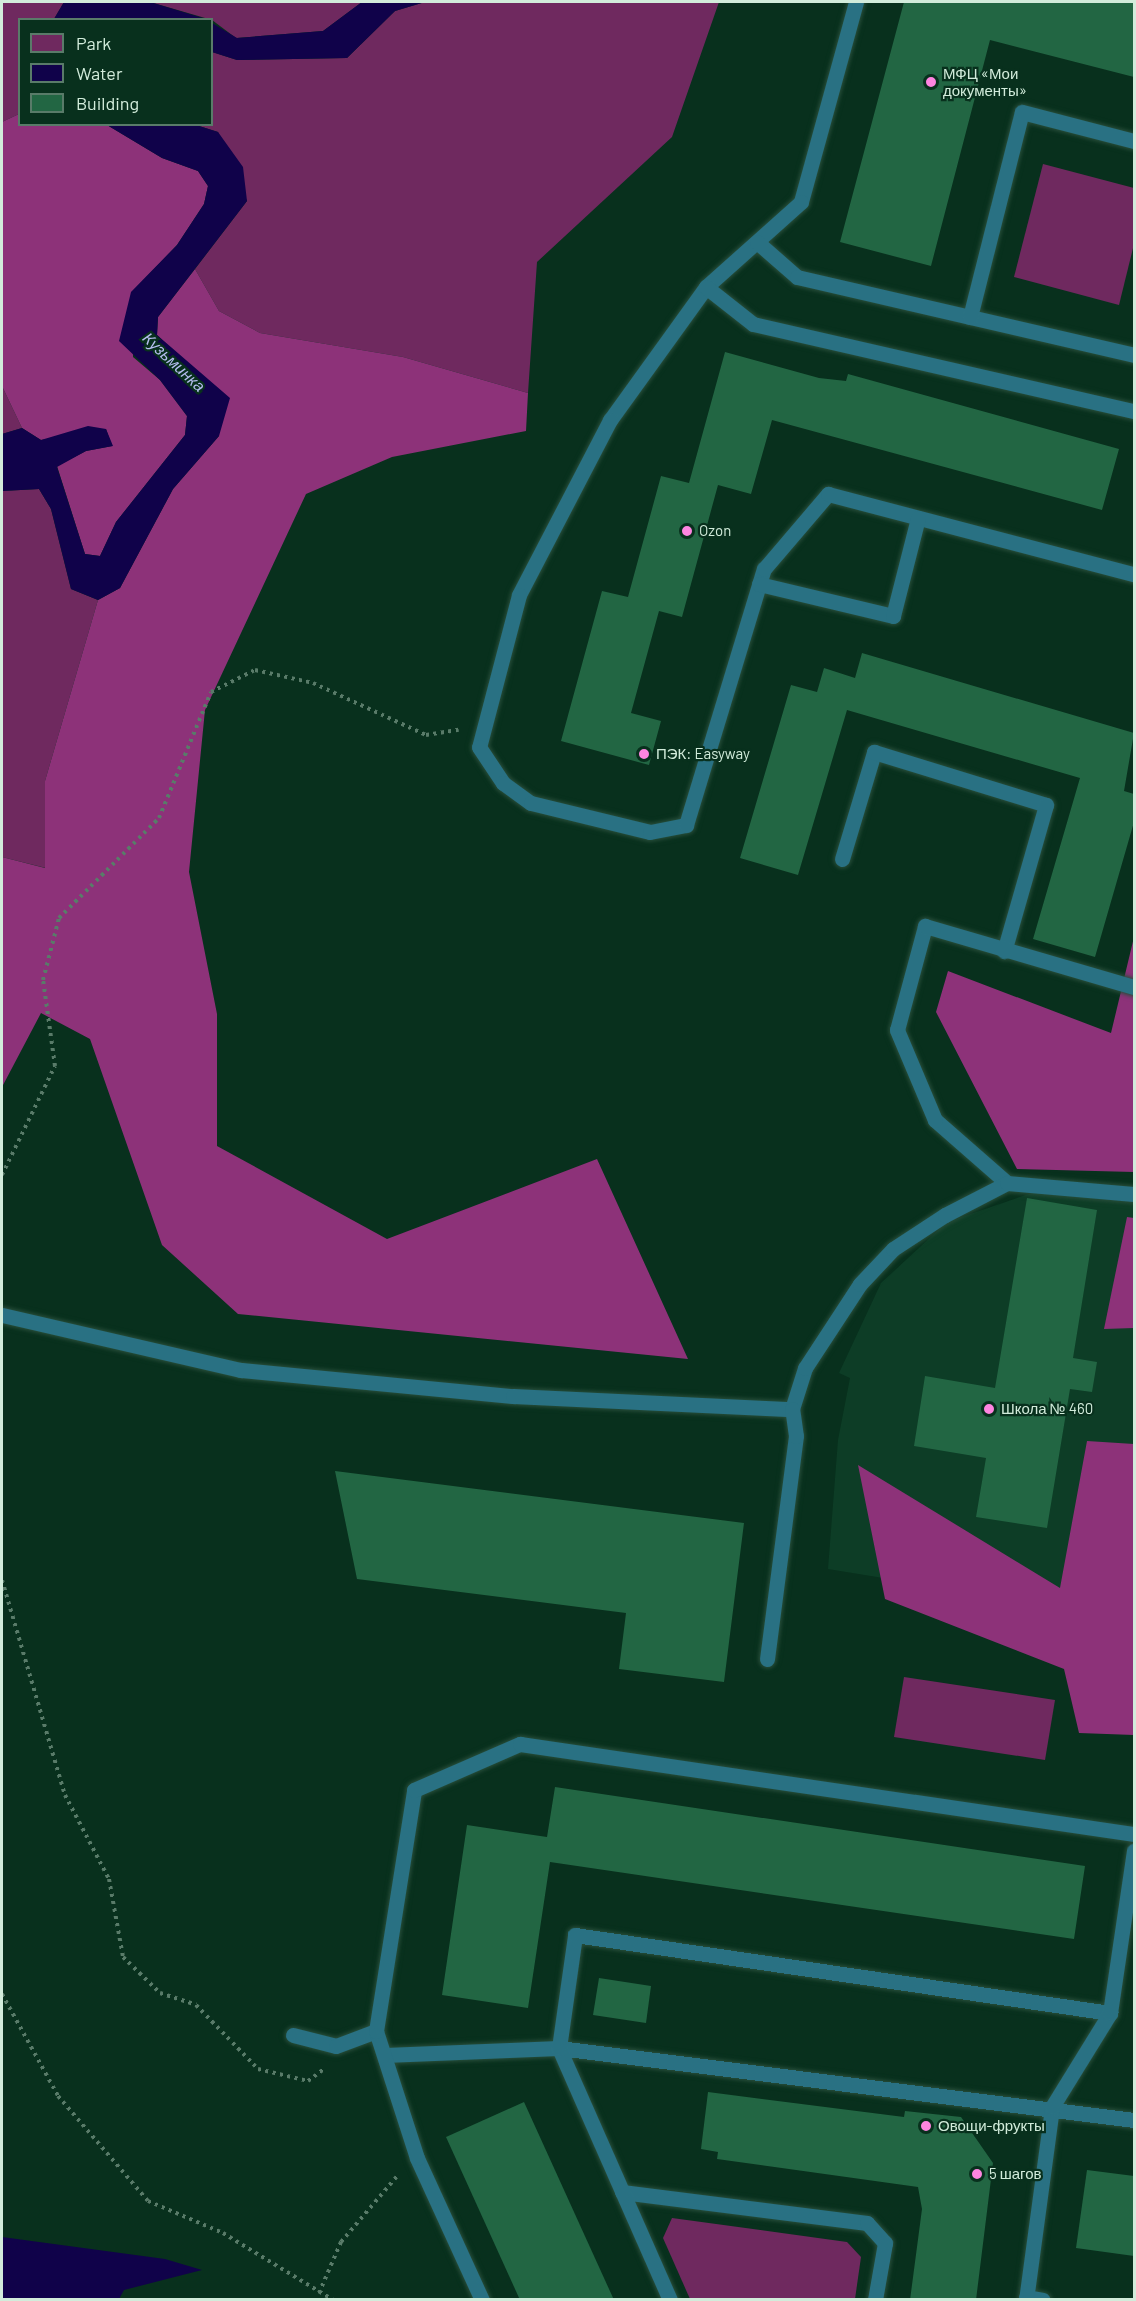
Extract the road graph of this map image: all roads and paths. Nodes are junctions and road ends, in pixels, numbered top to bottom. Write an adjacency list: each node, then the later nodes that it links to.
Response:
1 (856, 2): 3 (lane)
2 (1134, 141): 5 (lane)
3 (757, 242): 4 (lane); 5 (lane)
4 (706, 287): 7 (lane); 11 (lane)
5 (970, 317): 6 (lane)
6 (1134, 355)
7 (1134, 411)
8 (918, 518): 9 (lane); 10 (lane); 10 (lane)
9 (1134, 574)
10 (759, 584): 11 (lane)
11 (481, 726): 15 (path)
12 (842, 859): 13 (lane)
13 (1004, 951): 14 (lane); 16 (lane)
14 (1134, 987)
15 (2, 1175)
16 (1006, 1183): 17 (lane); 19 (lane)
17 (1134, 1194)
18 (2, 1315): 19 (lane)
19 (792, 1409): 21 (lane)
20 (2, 1580): 28 (path)
21 (767, 1659)
22 (1134, 1834): 26 (lane)
23 (1134, 1851): 25 (lane)
24 (2, 1994): 35 (path)
25 (1110, 2013): 29 (lane); 31 (lane)
26 (376, 2031): 28 (lane); 30 (lane)
27 (293, 2035): 28 (lane)
28 (336, 2046)
29 (559, 2048): 30 (lane); 31 (lane); 34 (lane)
30 (385, 2055): 33 (lane)
31 (1052, 2107): 32 (lane); 36 (lane)
32 (1134, 2120)
33 (417, 2157): 35 (path); 38 (lane)
34 (622, 2192): 39 (lane); 40 (lane)
35 (319, 2292): 37 (path)
36 (1026, 2298): 41 (lane)
37 (333, 2300)
38 (482, 2300)
39 (670, 2300)
40 (875, 2300)
41 (1043, 2300)

